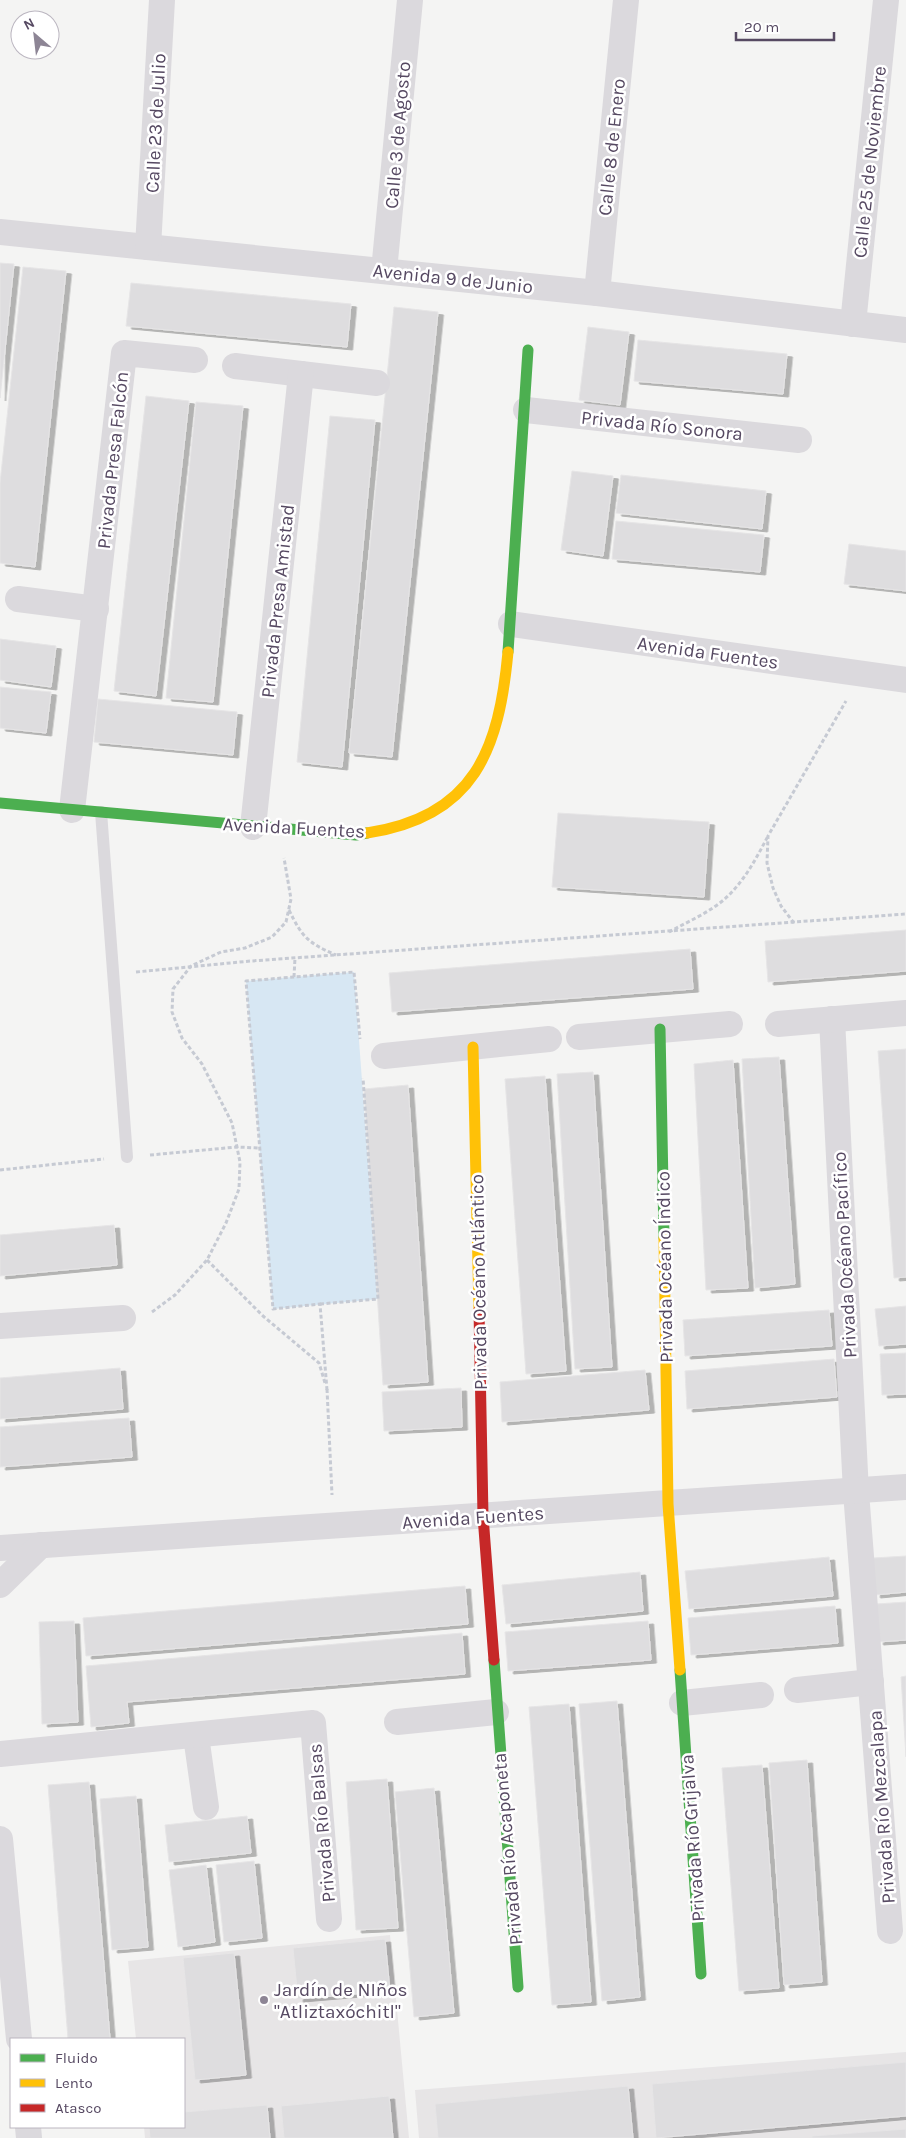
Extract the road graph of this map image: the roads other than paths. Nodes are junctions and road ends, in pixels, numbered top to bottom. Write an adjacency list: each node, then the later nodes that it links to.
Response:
1 (162, 0): 6 (street, Calle 23 de Julio)
2 (410, 0): 7 (street, Calle 3 de Agosto)
3 (626, 0): 8 (street, Calle 8 de Enero)
4 (886, 0): 9 (street, Calle 25 de Noviembre)
5 (0, 232): 6 (street, Avenida 9 de Junio)
6 (148, 247): 7 (street, Avenida 9 de Junio)
7 (384, 271): 8 (street, Avenida 9 de Junio)
8 (597, 294): 9 (street, Avenida 9 de Junio)
9 (853, 324): 10 (street, Avenida 9 de Junio)
10 (906, 330)
11 (528, 350): 16 (street, Avenida Fuentes)
12 (195, 360): 19 (street, Privada Presa Falcón)
13 (235, 366): 14 (street)
14 (302, 374): 15 (street); 25 (street, Privada Presa Amistad)
15 (377, 383)
16 (526, 410): 17 (street, Privada Río Sonora); 20 (street, Avenida Fuentes)
17 (799, 440)
18 (18, 599): 19 (street)
19 (96, 608): 23 (street, Privada Presa Falcón)
20 (511, 624): 21 (street, Avenida Fuentes); 25 (street, Avenida Fuentes)
21 (906, 680)
22 (0, 803): 23 (street, Avenida Fuentes)
23 (72, 810): 24 (street, Avenida Fuentes)
24 (101, 812): 25 (street, Avenida Fuentes); 35 (lane)
25 (254, 827)
26 (906, 1013): 27 (street)
27 (832, 1019): 29 (street); 39 (street, Privada Océano Pacífico)
28 (730, 1024): 30 (street)
29 (778, 1024)
30 (660, 1029): 31 (street); 40 (street, Privada Océano Índico)
31 (579, 1037)
32 (549, 1039): 33 (street)
33 (473, 1047): 34 (street); 41 (street, Privada Océano Atlántico)
34 (384, 1056)
35 (127, 1157)
36 (122, 1318): 37 (street)
37 (0, 1326)
38 (906, 1487): 39 (street, Avenida Fuentes)
39 (856, 1492): 40 (street, Avenida Fuentes); 45 (street, Privada Río Mezcalapa)
40 (668, 1504): 41 (street, Avenida Fuentes); 48 (street, Privada Río Grijalva)
41 (483, 1516): 42 (street, Avenida Fuentes); 49 (street, Privada Río Acaponeta)
42 (40, 1545): 43 (street, Avenida Fuentes); 44 (street)
43 (0, 1548)
44 (0, 1585)
45 (871, 1682): 46 (street, Privada Río Mezcalapa); 56 (street, Privada Río Mezcalapa)
46 (797, 1690)
47 (761, 1695): 48 (street)
48 (682, 1702): 57 (street, Privada Río Grijalva)
49 (496, 1712): 50 (street); 58 (street, Privada Río Acaponeta)
50 (397, 1722)
51 (196, 1736): 52 (street, Privada Río Balsas); 53 (street); 55 (street, Privada Río Balsas)
52 (0, 1754)
53 (206, 1807)
54 (0, 1839): 59 (street)
55 (329, 1919)
56 (890, 1931)
57 (701, 1974)
58 (518, 1987)
59 (19, 2038)

